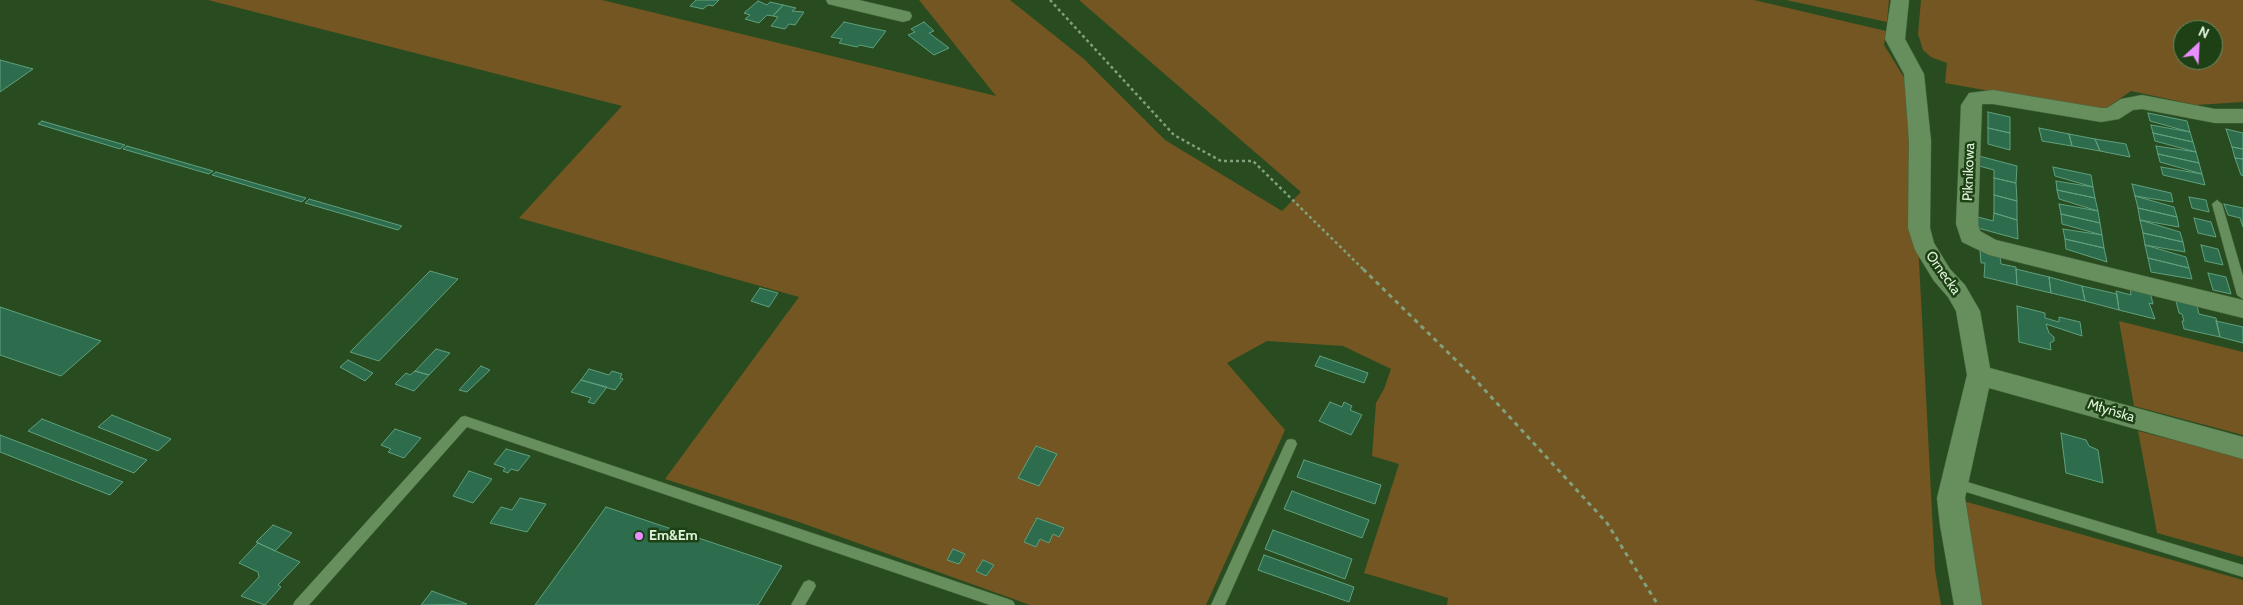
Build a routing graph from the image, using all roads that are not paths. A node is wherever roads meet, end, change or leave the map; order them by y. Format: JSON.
{"nodes":[{"id":1,"x":835,"y":0,"type":"edge"},
{"id":2,"x":1900,"y":0,"type":"edge"},
{"id":3,"x":903,"y":16,"type":"dead end"},
{"id":4,"x":2243,"y":116,"type":"edge"},
{"id":5,"x":2216,"y":204,"type":"dead end"},
{"id":6,"x":2243,"y":295,"type":"edge"},
{"id":7,"x":2243,"y":309,"type":"edge"},
{"id":8,"x":1979,"y":375,"type":"junction"},
{"id":9,"x":1291,"y":444,"type":"dead end"},
{"id":10,"x":2243,"y":448,"type":"edge"},
{"id":11,"x":1954,"y":483,"type":"junction"},
{"id":12,"x":2243,"y":571,"type":"edge"},
{"id":13,"x":809,"y":586,"type":"dead end"},
{"id":14,"x":300,"y":605,"type":"edge"},
{"id":15,"x":798,"y":605,"type":"edge"},
{"id":16,"x":1008,"y":605,"type":"edge"},
{"id":17,"x":1218,"y":605,"type":"edge"},
{"id":18,"x":1968,"y":605,"type":"edge"}],
"edges":[{"from":1,"to":3,"type":"street"},
{"from":2,"to":8,"type":"street","name":"Ornecka"},
{"from":4,"to":7,"type":"street","name":"Piknikowa"},
{"from":5,"to":6,"type":"lane"},
{"from":8,"to":10,"type":"street","name":"Młyńska"},
{"from":8,"to":11,"type":"street","name":"Ornecka"},
{"from":9,"to":17,"type":"lane"},
{"from":11,"to":12,"type":"lane"},
{"from":11,"to":18,"type":"street","name":"Ornecka"},
{"from":13,"to":15,"type":"lane"},
{"from":14,"to":16,"type":"lane"}]}
